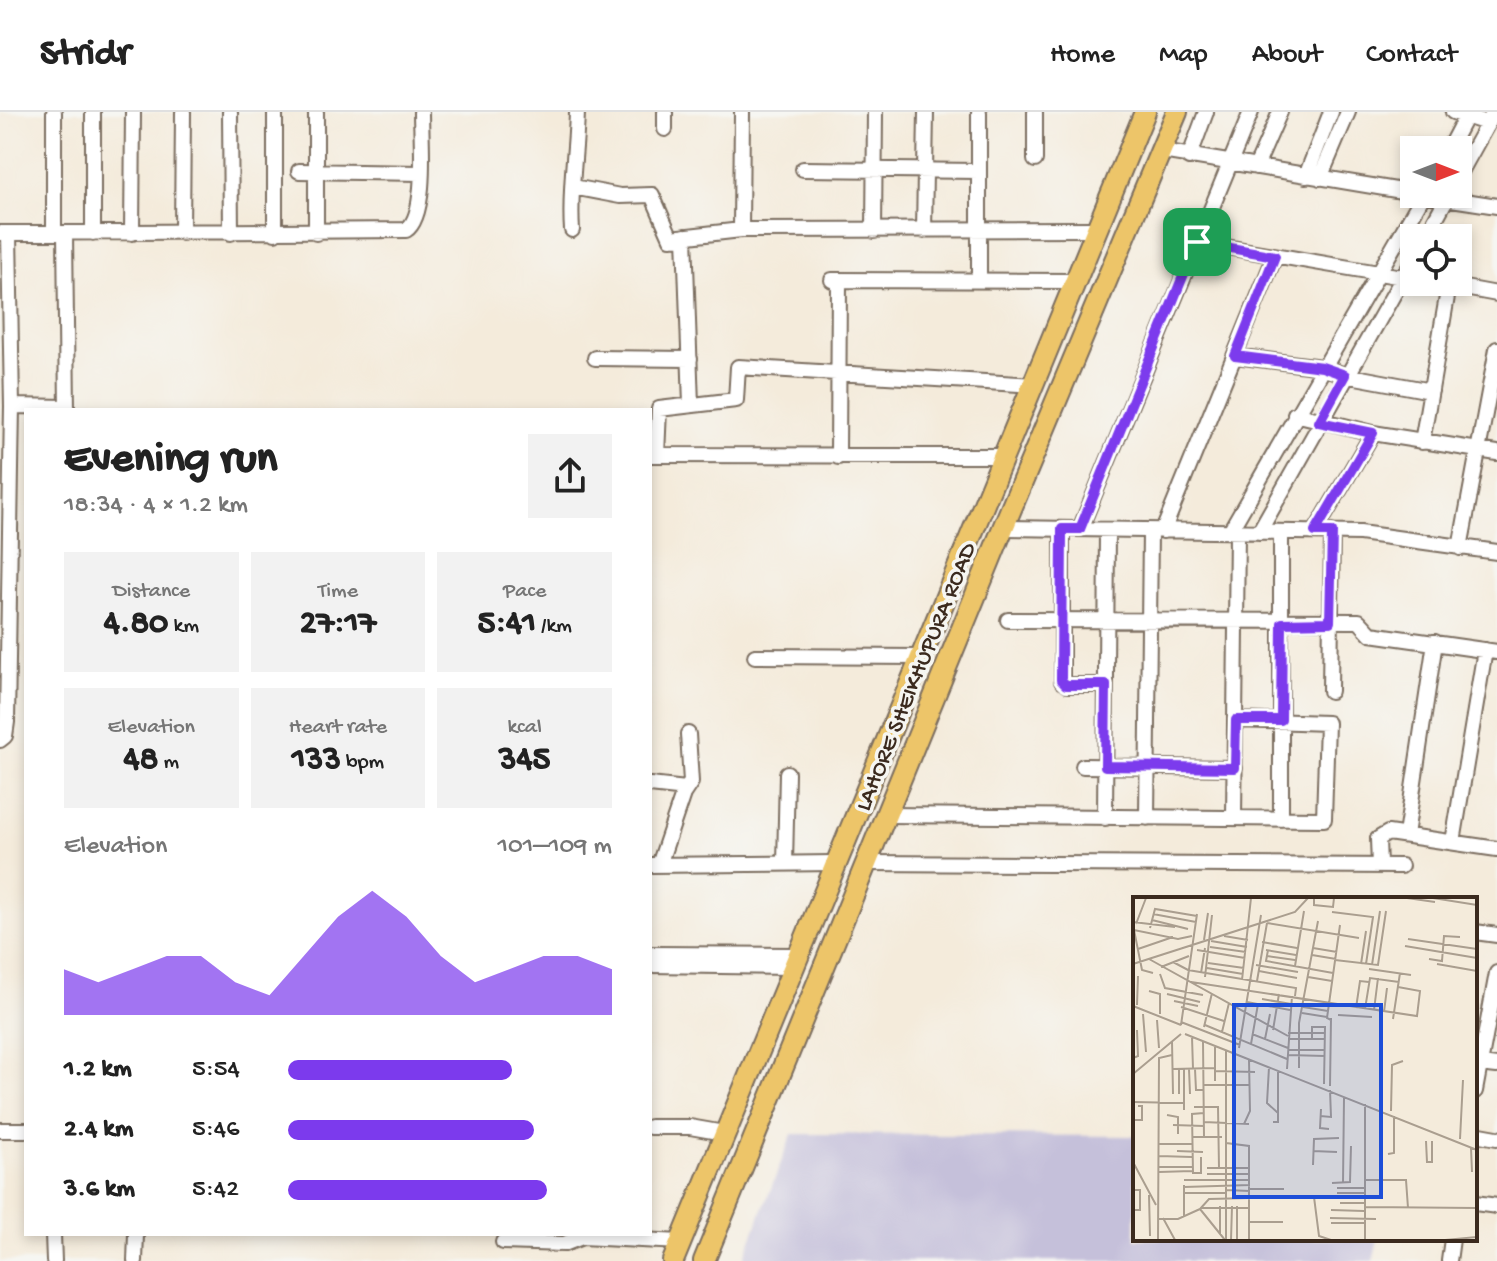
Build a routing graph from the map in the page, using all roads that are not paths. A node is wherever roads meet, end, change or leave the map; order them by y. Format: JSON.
{"nodes":[{"id":1,"x":54,"y":112,"type":"edge"},
{"id":2,"x":93,"y":112,"type":"edge"},
{"id":3,"x":133,"y":112,"type":"edge"},
{"id":4,"x":183,"y":112,"type":"edge"},
{"id":5,"x":230,"y":112,"type":"edge"},
{"id":6,"x":275,"y":112,"type":"edge"},
{"id":7,"x":316,"y":112,"type":"edge"},
{"id":8,"x":421,"y":112,"type":"edge"},
{"id":9,"x":577,"y":112,"type":"edge"},
{"id":10,"x":665,"y":112,"type":"edge"},
{"id":11,"x":742,"y":112,"type":"edge"},
{"id":12,"x":875,"y":112,"type":"edge"},
{"id":13,"x":926,"y":112,"type":"edge"},
{"id":14,"x":979,"y":112,"type":"edge"},
{"id":15,"x":1035,"y":112,"type":"edge"},
{"id":16,"x":1145,"y":112,"type":"edge"},
{"id":17,"x":1177,"y":112,"type":"edge"},
{"id":18,"x":1206,"y":112,"type":"edge"},
{"id":19,"x":1251,"y":112,"type":"edge"},
{"id":20,"x":1280,"y":112,"type":"edge"},
{"id":21,"x":1331,"y":112,"type":"edge"},
{"id":22,"x":1348,"y":112,"type":"edge"},
{"id":23,"x":1462,"y":113,"type":"edge"},
{"id":24,"x":1490,"y":118,"type":"edge"},
{"id":25,"x":665,"y":129,"type":"dead end"},
{"id":26,"x":1453,"y":136,"type":"edge"},
{"id":27,"x":1162,"y":151,"type":"junction"},
{"id":28,"x":1472,"y":151,"type":"edge"},
{"id":29,"x":1189,"y":158,"type":"junction"},
{"id":30,"x":1035,"y":160,"type":"dead end"},
{"id":31,"x":1230,"y":164,"type":"junction"},
{"id":32,"x":1256,"y":167,"type":"junction"},
{"id":33,"x":803,"y":169,"type":"dead end"},
{"id":34,"x":874,"y":170,"type":"junction"},
{"id":35,"x":925,"y":170,"type":"junction"},
{"id":36,"x":299,"y":171,"type":"dead end"},
{"id":37,"x":315,"y":171,"type":"junction"},
{"id":38,"x":979,"y":171,"type":"junction"},
{"id":39,"x":420,"y":173,"type":"junction"},
{"id":40,"x":1313,"y":177,"type":"junction"},
{"id":41,"x":573,"y":187,"type":"junction"},
{"id":42,"x":1400,"y":191,"type":"edge"},
{"id":43,"x":1472,"y":201,"type":"edge"},
{"id":44,"x":1497,"y":206,"type":"edge"},
{"id":45,"x":1413,"y":208,"type":"edge"},
{"id":46,"x":980,"y":229,"type":"junction"},
{"id":47,"x":1098,"y":229,"type":"junction"},
{"id":48,"x":572,"y":230,"type":"dead end"},
{"id":49,"x":741,"y":230,"type":"junction"},
{"id":50,"x":874,"y":231,"type":"junction"},
{"id":51,"x":924,"y":231,"type":"junction"},
{"id":52,"x":4,"y":233,"type":"edge"},
{"id":53,"x":59,"y":233,"type":"junction"},
{"id":54,"x":93,"y":233,"type":"junction"},
{"id":55,"x":132,"y":233,"type":"junction"},
{"id":56,"x":182,"y":233,"type":"junction"},
{"id":57,"x":231,"y":233,"type":"junction"},
{"id":58,"x":275,"y":233,"type":"junction"},
{"id":59,"x":316,"y":233,"type":"junction"},
{"id":60,"x":685,"y":236,"type":"junction"},
{"id":61,"x":1197,"y":242,"type":"junction"},
{"id":62,"x":1275,"y":256,"type":"junction"},
{"id":63,"x":1380,"y":273,"type":"junction"},
{"id":64,"x":1400,"y":276,"type":"edge"},
{"id":65,"x":979,"y":279,"type":"junction"},
{"id":66,"x":1077,"y":281,"type":"junction"},
{"id":67,"x":1472,"y":289,"type":"edge"},
{"id":68,"x":1400,"y":292,"type":"edge"},
{"id":69,"x":1497,"y":294,"type":"edge"},
{"id":70,"x":1447,"y":296,"type":"edge"},
{"id":71,"x":1497,"y":349,"type":"edge"},
{"id":72,"x":1235,"y":356,"type":"junction"},
{"id":73,"x":595,"y":358,"type":"dead end"},
{"id":74,"x":690,"y":359,"type":"junction"},
{"id":75,"x":1322,"y":367,"type":"junction"},
{"id":76,"x":836,"y":374,"type":"junction"},
{"id":77,"x":1345,"y":375,"type":"junction"},
{"id":78,"x":1034,"y":385,"type":"junction"},
{"id":79,"x":1431,"y":391,"type":"junction"},
{"id":80,"x":691,"y":404,"type":"junction"},
{"id":81,"x":12,"y":406,"type":"junction"},
{"id":82,"x":67,"y":408,"type":"edge"},
{"id":83,"x":1295,"y":414,"type":"junction"},
{"id":84,"x":1319,"y":422,"type":"junction"},
{"id":85,"x":1373,"y":433,"type":"junction"},
{"id":86,"x":1422,"y":442,"type":"junction"},
{"id":87,"x":1478,"y":450,"type":"junction"},
{"id":88,"x":1497,"y":453,"type":"edge"},
{"id":89,"x":653,"y":455,"type":"edge"},
{"id":90,"x":1005,"y":456,"type":"junction"},
{"id":91,"x":838,"y":457,"type":"junction"},
{"id":92,"x":1003,"y":528,"type":"junction"},
{"id":93,"x":1062,"y":529,"type":"junction"},
{"id":94,"x":1080,"y":529,"type":"junction"},
{"id":95,"x":1107,"y":530,"type":"junction"},
{"id":96,"x":1157,"y":531,"type":"junction"},
{"id":97,"x":1233,"y":531,"type":"junction"},
{"id":98,"x":1259,"y":532,"type":"junction"},
{"id":99,"x":1281,"y":532,"type":"junction"},
{"id":100,"x":1315,"y":532,"type":"junction"},
{"id":101,"x":1332,"y":532,"type":"junction"},
{"id":102,"x":1460,"y":548,"type":"junction"},
{"id":103,"x":1497,"y":552,"type":"edge"},
{"id":104,"x":1008,"y":620,"type":"dead end"},
{"id":105,"x":1061,"y":620,"type":"junction"},
{"id":106,"x":1105,"y":621,"type":"junction"},
{"id":107,"x":1149,"y":621,"type":"junction"},
{"id":108,"x":1237,"y":622,"type":"junction"},
{"id":109,"x":1330,"y":622,"type":"junction"},
{"id":110,"x":1282,"y":623,"type":"junction"},
{"id":111,"x":1435,"y":642,"type":"junction"},
{"id":112,"x":1491,"y":651,"type":"edge"},
{"id":113,"x":755,"y":656,"type":"dead end"},
{"id":114,"x":921,"y":657,"type":"junction"},
{"id":115,"x":1106,"y":685,"type":"junction"},
{"id":116,"x":1330,"y":691,"type":"dead end"},
{"id":117,"x":1236,"y":720,"type":"junction"},
{"id":118,"x":1281,"y":720,"type":"junction"},
{"id":119,"x":688,"y":734,"type":"dead end"},
{"id":120,"x":0,"y":740,"type":"edge"},
{"id":121,"x":1083,"y":766,"type":"dead end"},
{"id":122,"x":1105,"y":766,"type":"junction"},
{"id":123,"x":1148,"y":766,"type":"junction"},
{"id":124,"x":1235,"y":768,"type":"junction"},
{"id":125,"x":787,"y":773,"type":"dead end"},
{"id":126,"x":652,"y":785,"type":"edge"},
{"id":127,"x":686,"y":789,"type":"junction"},
{"id":128,"x":886,"y":815,"type":"junction"},
{"id":129,"x":1105,"y":818,"type":"junction"},
{"id":130,"x":1147,"y":818,"type":"junction"},
{"id":131,"x":1234,"y":818,"type":"junction"},
{"id":132,"x":1281,"y":819,"type":"junction"},
{"id":133,"x":1406,"y":835,"type":"junction"},
{"id":134,"x":1453,"y":842,"type":"junction"},
{"id":135,"x":1497,"y":849,"type":"edge"},
{"id":136,"x":834,"y":863,"type":"junction"},
{"id":137,"x":866,"y":863,"type":"junction"},
{"id":138,"x":785,"y":864,"type":"junction"},
{"id":139,"x":655,"y":865,"type":"edge"},
{"id":140,"x":1379,"y":866,"type":"junction"},
{"id":141,"x":1401,"y":866,"type":"dead end"},
{"id":142,"x":1477,"y":932,"type":"edge"},
{"id":143,"x":1497,"y":935,"type":"edge"},
{"id":144,"x":652,"y":954,"type":"edge"},
{"id":145,"x":795,"y":961,"type":"junction"},
{"id":146,"x":652,"y":965,"type":"edge"},
{"id":147,"x":1497,"y":973,"type":"edge"},
{"id":148,"x":1480,"y":1030,"type":"edge"},
{"id":149,"x":1480,"y":1064,"type":"junction"},
{"id":150,"x":1497,"y":1066,"type":"edge"},
{"id":151,"x":1477,"y":1080,"type":"edge"},
{"id":152,"x":652,"y":1127,"type":"edge"},
{"id":153,"x":0,"y":1130,"type":"edge"},
{"id":154,"x":24,"y":1130,"type":"edge"},
{"id":155,"x":724,"y":1133,"type":"junction"},
{"id":156,"x":1477,"y":1134,"type":"edge"},
{"id":157,"x":1497,"y":1138,"type":"edge"},
{"id":158,"x":1477,"y":1203,"type":"edge"},
{"id":159,"x":1497,"y":1206,"type":"edge"},
{"id":160,"x":53,"y":1236,"type":"edge"},
{"id":161,"x":136,"y":1236,"type":"edge"},
{"id":162,"x":1452,"y":1241,"type":"edge"},
{"id":163,"x":503,"y":1242,"type":"dead end"},
{"id":164,"x":677,"y":1252,"type":"edge"},
{"id":165,"x":54,"y":1261,"type":"edge"},
{"id":166,"x":135,"y":1261,"type":"edge"},
{"id":167,"x":704,"y":1261,"type":"edge"},
{"id":168,"x":1449,"y":1261,"type":"edge"}],
"edges":[{"from":1,"to":53,"type":"street"},
{"from":2,"to":54,"type":"street"},
{"from":3,"to":55,"type":"street"},
{"from":4,"to":56,"type":"street"},
{"from":5,"to":57,"type":"street"},
{"from":6,"to":58,"type":"street"},
{"from":7,"to":37,"type":"street"},
{"from":8,"to":39,"type":"street"},
{"from":9,"to":41,"type":"street"},
{"from":10,"to":25,"type":"street"},
{"from":11,"to":49,"type":"street"},
{"from":12,"to":34,"type":"street"},
{"from":13,"to":35,"type":"street"},
{"from":14,"to":38,"type":"street"},
{"from":15,"to":30,"type":"street"},
{"from":16,"to":47,"type":"highway","name":"LAHORE SHEIKHUPURA ROAD"},
{"from":17,"to":27,"type":"highway","name":"LAHORE SHEIKHUPURA ROAD"},
{"from":18,"to":29,"type":"street"},
{"from":19,"to":31,"type":"street"},
{"from":20,"to":32,"type":"street"},
{"from":21,"to":40,"type":"street"},
{"from":22,"to":40,"type":"street"},
{"from":23,"to":24,"type":"street"},
{"from":23,"to":26,"type":"street"},
{"from":24,"to":28,"type":"street"},
{"from":27,"to":29,"type":"street"},
{"from":27,"to":92,"type":"highway","name":"LAHORE SHEIKHUPURA ROAD"},
{"from":29,"to":31,"type":"street"},
{"from":31,"to":32,"type":"street"},
{"from":31,"to":61,"type":"street"},
{"from":32,"to":40,"type":"street"},
{"from":33,"to":34,"type":"street"},
{"from":34,"to":35,"type":"street"},
{"from":34,"to":50,"type":"street"},
{"from":35,"to":38,"type":"street"},
{"from":35,"to":51,"type":"street"},
{"from":36,"to":37,"type":"street"},
{"from":37,"to":39,"type":"street"},
{"from":37,"to":59,"type":"street"},
{"from":38,"to":46,"type":"street"},
{"from":39,"to":59,"type":"street"},
{"from":40,"to":42,"type":"street"},
{"from":41,"to":48,"type":"street"},
{"from":41,"to":60,"type":"street"},
{"from":43,"to":44,"type":"street"},
{"from":45,"to":63,"type":"street"},
{"from":46,"to":47,"type":"street"},
{"from":46,"to":51,"type":"street"},
{"from":46,"to":65,"type":"street"},
{"from":47,"to":66,"type":"highway","name":"LAHORE SHEIKHUPURA ROAD"},
{"from":49,"to":50,"type":"street"},
{"from":49,"to":60,"type":"street"},
{"from":50,"to":51,"type":"street"},
{"from":52,"to":53,"type":"street"},
{"from":52,"to":81,"type":"street"},
{"from":53,"to":54,"type":"street"},
{"from":53,"to":82,"type":"street"},
{"from":54,"to":55,"type":"street"},
{"from":55,"to":56,"type":"street"},
{"from":56,"to":57,"type":"street"},
{"from":57,"to":58,"type":"street"},
{"from":58,"to":59,"type":"street"},
{"from":60,"to":74,"type":"street"},
{"from":61,"to":62,"type":"street"},
{"from":61,"to":94,"type":"street"},
{"from":62,"to":63,"type":"street"},
{"from":62,"to":72,"type":"street"},
{"from":63,"to":64,"type":"street"},
{"from":63,"to":75,"type":"street"},
{"from":65,"to":66,"type":"street"},
{"from":65,"to":76,"type":"street"},
{"from":66,"to":78,"type":"highway","name":"LAHORE SHEIKHUPURA ROAD"},
{"from":67,"to":69,"type":"street"},
{"from":68,"to":77,"type":"street"},
{"from":70,"to":79,"type":"street"},
{"from":71,"to":87,"type":"street"},
{"from":72,"to":75,"type":"street"},
{"from":72,"to":96,"type":"street"},
{"from":73,"to":74,"type":"street"},
{"from":74,"to":80,"type":"street"},
{"from":75,"to":77,"type":"street"},
{"from":75,"to":83,"type":"street"},
{"from":76,"to":78,"type":"street"},
{"from":76,"to":80,"type":"street"},
{"from":76,"to":91,"type":"street"},
{"from":77,"to":79,"type":"street"},
{"from":77,"to":84,"type":"street"},
{"from":78,"to":90,"type":"highway","name":"LAHORE SHEIKHUPURA ROAD"},
{"from":79,"to":86,"type":"street"},
{"from":80,"to":89,"type":"street"},
{"from":81,"to":82,"type":"street"},
{"from":81,"to":120,"type":"street"},
{"from":83,"to":84,"type":"street"},
{"from":83,"to":97,"type":"street"},
{"from":84,"to":85,"type":"street"},
{"from":84,"to":98,"type":"street"},
{"from":85,"to":86,"type":"street"},
{"from":85,"to":100,"type":"street"},
{"from":86,"to":87,"type":"street"},
{"from":87,"to":88,"type":"street"},
{"from":87,"to":102,"type":"street"},
{"from":89,"to":91,"type":"street"},
{"from":90,"to":91,"type":"street"},
{"from":90,"to":114,"type":"highway","name":"LAHORE SHEIKHUPURA ROAD"},
{"from":92,"to":93,"type":"street"},
{"from":92,"to":128,"type":"highway","name":"LAHORE SHEIKHUPURA ROAD"},
{"from":93,"to":94,"type":"street"},
{"from":93,"to":105,"type":"street"},
{"from":94,"to":95,"type":"street"},
{"from":95,"to":96,"type":"street"},
{"from":95,"to":106,"type":"street"},
{"from":96,"to":97,"type":"street"},
{"from":96,"to":107,"type":"street"},
{"from":97,"to":98,"type":"street"},
{"from":97,"to":108,"type":"street"},
{"from":98,"to":99,"type":"street"},
{"from":99,"to":100,"type":"street"},
{"from":99,"to":110,"type":"street"},
{"from":100,"to":101,"type":"street"},
{"from":101,"to":102,"type":"street"},
{"from":101,"to":109,"type":"street"},
{"from":102,"to":103,"type":"street"},
{"from":104,"to":105,"type":"street"},
{"from":105,"to":106,"type":"street"},
{"from":105,"to":115,"type":"street"},
{"from":106,"to":107,"type":"street"},
{"from":106,"to":115,"type":"street"},
{"from":107,"to":108,"type":"street"},
{"from":107,"to":123,"type":"street"},
{"from":108,"to":110,"type":"street"},
{"from":108,"to":117,"type":"street"},
{"from":109,"to":110,"type":"street"},
{"from":109,"to":111,"type":"street"},
{"from":109,"to":116,"type":"street"},
{"from":110,"to":118,"type":"street"},
{"from":111,"to":112,"type":"street"},
{"from":111,"to":133,"type":"street"},
{"from":112,"to":134,"type":"street"},
{"from":113,"to":114,"type":"street"},
{"from":114,"to":136,"type":"highway","name":"LAHORE SHEIKHUPURA ROAD"},
{"from":115,"to":122,"type":"street"},
{"from":117,"to":118,"type":"street"},
{"from":117,"to":124,"type":"street"},
{"from":118,"to":132,"type":"street"},
{"from":118,"to":132,"type":"street"},
{"from":119,"to":127,"type":"street"},
{"from":121,"to":122,"type":"street"},
{"from":122,"to":123,"type":"street"},
{"from":122,"to":129,"type":"street"},
{"from":123,"to":124,"type":"street"},
{"from":123,"to":130,"type":"street"},
{"from":124,"to":131,"type":"street"},
{"from":125,"to":138,"type":"street"},
{"from":126,"to":127,"type":"street"},
{"from":127,"to":139,"type":"street"},
{"from":128,"to":129,"type":"street"},
{"from":128,"to":137,"type":"highway","name":"LAHORE SHEIKHUPURA ROAD"},
{"from":129,"to":130,"type":"street"},
{"from":130,"to":131,"type":"street"},
{"from":131,"to":132,"type":"street"},
{"from":133,"to":134,"type":"street"},
{"from":133,"to":140,"type":"street"},
{"from":134,"to":135,"type":"street"},
{"from":136,"to":138,"type":"street"},
{"from":136,"to":145,"type":"highway","name":"LAHORE SHEIKHUPURA ROAD"},
{"from":137,"to":140,"type":"street"},
{"from":137,"to":167,"type":"highway","name":"LAHORE SHEIKHUPURA ROAD"},
{"from":138,"to":139,"type":"street"},
{"from":140,"to":141,"type":"street"},
{"from":142,"to":143,"type":"street"},
{"from":144,"to":145,"type":"street"},
{"from":145,"to":146,"type":"street"},
{"from":145,"to":155,"type":"highway","name":"LAHORE SHEIKHUPURA ROAD"},
{"from":147,"to":148,"type":"street"},
{"from":148,"to":149,"type":"street"},
{"from":149,"to":150,"type":"street"},
{"from":149,"to":151,"type":"street"},
{"from":152,"to":155,"type":"street"},
{"from":153,"to":154,"type":"street"},
{"from":155,"to":164,"type":"highway","name":"LAHORE SHEIKHUPURA ROAD"},
{"from":156,"to":157,"type":"street"},
{"from":158,"to":159,"type":"street"},
{"from":160,"to":165,"type":"street"},
{"from":161,"to":166,"type":"street"},
{"from":162,"to":168,"type":"street"},
{"from":163,"to":164,"type":"street"}]}
